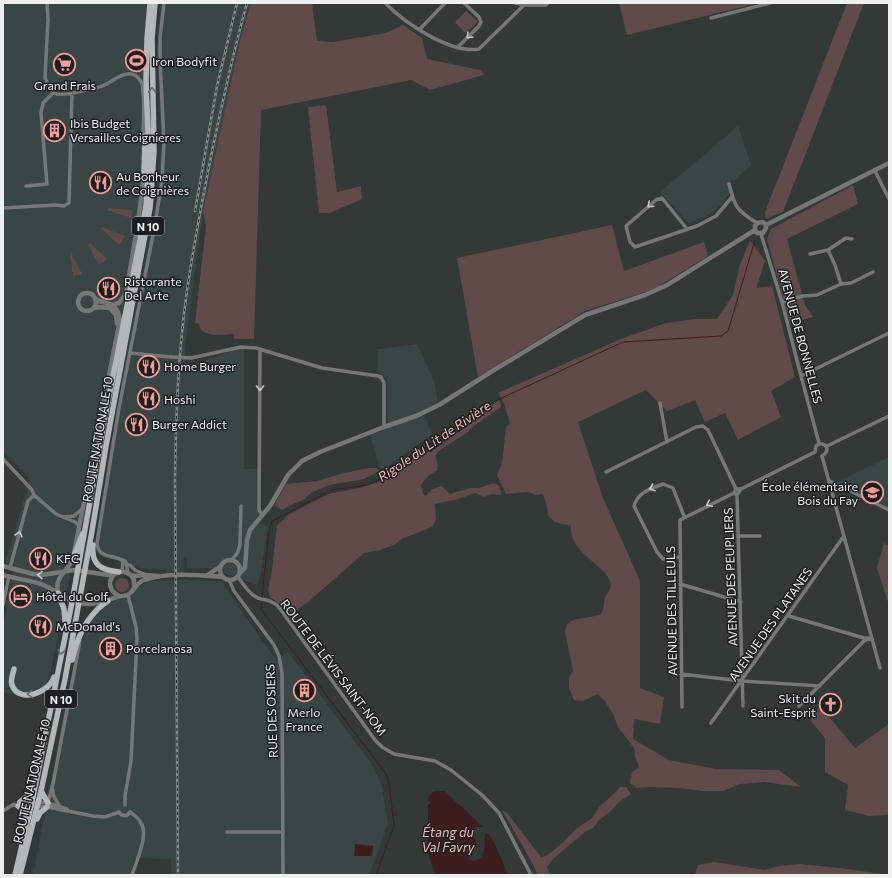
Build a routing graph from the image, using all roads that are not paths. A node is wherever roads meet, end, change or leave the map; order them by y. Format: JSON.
{"nodes":[{"id":1,"x":47,"y":3,"type":"edge"},
{"id":2,"x":150,"y":3,"type":"edge"},
{"id":3,"x":155,"y":3,"type":"edge"},
{"id":4,"x":164,"y":3,"type":"edge"},
{"id":5,"x":385,"y":3,"type":"edge"},
{"id":6,"x":445,"y":3,"type":"edge"},
{"id":7,"x":464,"y":3,"type":"edge"},
{"id":8,"x":515,"y":3,"type":"edge"},
{"id":9,"x":548,"y":3,"type":"edge"},
{"id":10,"x":770,"y":3,"type":"edge"},
{"id":11,"x":524,"y":5,"type":"junction"},
{"id":12,"x":711,"y":18,"type":"dead end"},
{"id":13,"x":419,"y":30,"type":"junction"},
{"id":14,"x":458,"y":47,"type":"junction"},
{"id":15,"x":54,"y":92,"type":"junction"},
{"id":16,"x":72,"y":92,"type":"junction"},
{"id":17,"x":148,"y":123,"type":"junction"},
{"id":18,"x":889,"y":163,"type":"edge"},
{"id":19,"x":875,"y":171,"type":"junction"},
{"id":20,"x":144,"y":174,"type":"junction"},
{"id":21,"x":729,"y":184,"type":"dead end"},
{"id":22,"x":26,"y":186,"type":"dead end"},
{"id":23,"x":732,"y":197,"type":"junction"},
{"id":24,"x":889,"y":199,"type":"edge"},
{"id":25,"x":3,"y":208,"type":"edge"},
{"id":26,"x":757,"y":223,"type":"junction"},
{"id":27,"x":766,"y":225,"type":"junction"},
{"id":28,"x":687,"y":229,"type":"junction"},
{"id":29,"x":755,"y":230,"type":"junction"},
{"id":30,"x":762,"y":234,"type":"junction"},
{"id":31,"x":852,"y":239,"type":"dead end"},
{"id":32,"x":828,"y":250,"type":"junction"},
{"id":33,"x":810,"y":254,"type":"dead end"},
{"id":34,"x":873,"y":272,"type":"dead end"},
{"id":35,"x":841,"y":284,"type":"junction"},
{"id":36,"x":96,"y":300,"type":"junction"},
{"id":37,"x":782,"y":302,"type":"junction"},
{"id":38,"x":113,"y":305,"type":"junction"},
{"id":39,"x":93,"y":309,"type":"junction"},
{"id":40,"x":118,"y":328,"type":"junction"},
{"id":41,"x":889,"y":333,"type":"edge"},
{"id":42,"x":260,"y":349,"type":"junction"},
{"id":43,"x":130,"y":353,"type":"junction"},
{"id":44,"x":800,"y":376,"type":"junction"},
{"id":45,"x":660,"y":403,"type":"dead end"},
{"id":46,"x":889,"y":416,"type":"edge"},
{"id":47,"x":384,"y":427,"type":"junction"},
{"id":48,"x":667,"y":442,"type":"junction"},
{"id":49,"x":820,"y":443,"type":"junction"},
{"id":50,"x":827,"y":446,"type":"junction"},
{"id":51,"x":815,"y":452,"type":"junction"},
{"id":52,"x":822,"y":456,"type":"junction"},
{"id":53,"x":3,"y":459,"type":"edge"},
{"id":54,"x":606,"y":472,"type":"dead end"},
{"id":55,"x":830,"y":481,"type":"junction"},
{"id":56,"x":736,"y":492,"type":"junction"},
{"id":57,"x":34,"y":495,"type":"junction"},
{"id":58,"x":241,"y":506,"type":"dead end"},
{"id":59,"x":82,"y":509,"type":"junction"},
{"id":60,"x":889,"y":510,"type":"edge"},
{"id":61,"x":262,"y":515,"type":"junction"},
{"id":62,"x":684,"y":516,"type":"junction"},
{"id":63,"x":62,"y":517,"type":"junction"},
{"id":64,"x":79,"y":525,"type":"junction"},
{"id":65,"x":85,"y":529,"type":"junction"},
{"id":66,"x":92,"y":531,"type":"junction"},
{"id":67,"x":739,"y":536,"type":"junction"},
{"id":68,"x":760,"y":536,"type":"dead end"},
{"id":69,"x":844,"y":536,"type":"junction"},
{"id":70,"x":680,"y":556,"type":"junction"},
{"id":71,"x":73,"y":558,"type":"junction"},
{"id":72,"x":121,"y":559,"type":"junction"},
{"id":73,"x":232,"y":560,"type":"junction"},
{"id":74,"x":246,"y":561,"type":"junction"},
{"id":75,"x":127,"y":565,"type":"junction"},
{"id":76,"x":3,"y":566,"type":"edge"},
{"id":77,"x":221,"y":566,"type":"junction"},
{"id":78,"x":239,"y":566,"type":"junction"},
{"id":79,"x":10,"y":568,"type":"junction"},
{"id":80,"x":78,"y":571,"type":"junction"},
{"id":81,"x":64,"y":572,"type":"junction"},
{"id":82,"x":85,"y":572,"type":"junction"},
{"id":83,"x":119,"y":572,"type":"junction"},
{"id":84,"x":130,"y":574,"type":"junction"},
{"id":85,"x":3,"y":575,"type":"edge"},
{"id":86,"x":145,"y":575,"type":"junction"},
{"id":87,"x":239,"y":575,"type":"junction"},
{"id":88,"x":9,"y":576,"type":"junction"},
{"id":89,"x":164,"y":576,"type":"junction"},
{"id":90,"x":206,"y":576,"type":"junction"},
{"id":91,"x":223,"y":577,"type":"junction"},
{"id":92,"x":229,"y":580,"type":"junction"},
{"id":93,"x":680,"y":584,"type":"junction"},
{"id":94,"x":134,"y":588,"type":"junction"},
{"id":95,"x":58,"y":593,"type":"junction"},
{"id":96,"x":128,"y":595,"type":"junction"},
{"id":97,"x":119,"y":596,"type":"junction"},
{"id":98,"x":108,"y":601,"type":"junction"},
{"id":99,"x":72,"y":602,"type":"junction"},
{"id":100,"x":741,"y":602,"type":"junction"},
{"id":101,"x":79,"y":603,"type":"junction"},
{"id":102,"x":3,"y":605,"type":"edge"},
{"id":103,"x":789,"y":616,"type":"junction"},
{"id":104,"x":82,"y":632,"type":"junction"},
{"id":105,"x":65,"y":633,"type":"junction"},
{"id":106,"x":871,"y":638,"type":"junction"},
{"id":107,"x":880,"y":668,"type":"dead end"},
{"id":108,"x":14,"y":669,"type":"dead end"},
{"id":109,"x":58,"y":672,"type":"junction"},
{"id":110,"x":681,"y":674,"type":"junction"},
{"id":111,"x":65,"y":679,"type":"junction"},
{"id":112,"x":742,"y":681,"type":"junction"},
{"id":113,"x":820,"y":686,"type":"junction"},
{"id":114,"x":743,"y":706,"type":"dead end"},
{"id":115,"x":799,"y":706,"type":"dead end"},
{"id":116,"x":682,"y":707,"type":"dead end"},
{"id":117,"x":711,"y":723,"type":"dead end"},
{"id":118,"x":36,"y":781,"type":"junction"},
{"id":119,"x":54,"y":784,"type":"junction"},
{"id":120,"x":34,"y":790,"type":"junction"},
{"id":121,"x":41,"y":791,"type":"junction"},
{"id":122,"x":17,"y":804,"type":"junction"},
{"id":123,"x":34,"y":804,"type":"junction"},
{"id":124,"x":47,"y":805,"type":"junction"},
{"id":125,"x":125,"y":805,"type":"junction"},
{"id":126,"x":60,"y":807,"type":"junction"},
{"id":127,"x":3,"y":811,"type":"edge"},
{"id":128,"x":68,"y":811,"type":"junction"},
{"id":129,"x":119,"y":812,"type":"junction"},
{"id":130,"x":130,"y":812,"type":"junction"},
{"id":131,"x":28,"y":820,"type":"junction"},
{"id":132,"x":33,"y":826,"type":"junction"},
{"id":133,"x":227,"y":832,"type":"dead end"},
{"id":134,"x":283,"y":832,"type":"junction"},
{"id":135,"x":15,"y":875,"type":"edge"},
{"id":136,"x":20,"y":875,"type":"edge"},
{"id":137,"x":132,"y":875,"type":"edge"},
{"id":138,"x":283,"y":875,"type":"edge"},
{"id":139,"x":531,"y":875,"type":"edge"}],
"edges":[{"from":1,"to":15,"type":"street"},
{"from":2,"to":17,"type":"main road","number":"N 10"},
{"from":66,"to":3,"type":"main road","name":"ROUTE NATIONALE 10","number":"N 10","one_way":true},
{"from":4,"to":43,"type":"street"},
{"from":5,"to":13,"type":"street"},
{"from":6,"to":13,"type":"street"},
{"from":7,"to":14,"type":"street","one_way":true},
{"from":8,"to":11,"type":"street"},
{"from":9,"to":11,"type":"street"},
{"from":10,"to":12,"type":"street"},
{"from":11,"to":14,"type":"street"},
{"from":13,"to":14,"type":"street"},
{"from":15,"to":16,"type":"street"},
{"from":15,"to":22,"type":"street"},
{"from":16,"to":20,"type":"street"},
{"from":16,"to":25,"type":"street"},
{"from":17,"to":20,"type":"main road"},
{"from":17,"to":65,"type":"main road","number":"N 10"},
{"from":18,"to":19,"type":"street"},
{"from":19,"to":24,"type":"street"},
{"from":19,"to":27,"type":"street"},
{"from":20,"to":38,"type":"street"},
{"from":21,"to":23,"type":"street"},
{"from":23,"to":26,"type":"street"},
{"from":23,"to":28,"type":"street"},
{"from":26,"to":27,"type":"street"},
{"from":26,"to":29,"type":"street"},
{"from":27,"to":30,"type":"street"},
{"from":28,"to":28,"type":"street","one_way":true},
{"from":29,"to":30,"type":"street"},
{"from":29,"to":47,"type":"street"},
{"from":30,"to":37,"type":"street","name":"AVENUE DE BONNELLES"},
{"from":31,"to":32,"type":"street"},
{"from":32,"to":33,"type":"street"},
{"from":32,"to":35,"type":"street"},
{"from":34,"to":35,"type":"street"},
{"from":35,"to":37,"type":"street"},
{"from":36,"to":38,"type":"street"},
{"from":36,"to":39,"type":"street"},
{"from":36,"to":39,"type":"street"},
{"from":37,"to":44,"type":"street","name":"AVENUE DE BONNELLES"},
{"from":38,"to":40,"type":"street"},
{"from":39,"to":40,"type":"street"},
{"from":40,"to":59,"type":"street"},
{"from":41,"to":44,"type":"street"},
{"from":42,"to":43,"type":"street","bridge":true},
{"from":42,"to":47,"type":"street"},
{"from":42,"to":61,"type":"street","one_way":true},
{"from":43,"to":72,"type":"street"},
{"from":44,"to":49,"type":"street","name":"AVENUE DE BONNELLES"},
{"from":45,"to":48,"type":"street"},
{"from":46,"to":50,"type":"street"},
{"from":47,"to":61,"type":"street"},
{"from":48,"to":54,"type":"street"},
{"from":48,"to":56,"type":"street"},
{"from":49,"to":50,"type":"street"},
{"from":49,"to":51,"type":"street"},
{"from":50,"to":52,"type":"street"},
{"from":51,"to":52,"type":"street"},
{"from":51,"to":56,"type":"street"},
{"from":52,"to":55,"type":"street"},
{"from":53,"to":57,"type":"street"},
{"from":55,"to":60,"type":"street"},
{"from":55,"to":69,"type":"street"},
{"from":56,"to":62,"type":"street","one_way":true},
{"from":56,"to":67,"type":"street","name":"AVENUE DES PEUPLIERS"},
{"from":57,"to":63,"type":"street"},
{"from":79,"to":57,"type":"street","one_way":true},
{"from":58,"to":73,"type":"street"},
{"from":59,"to":63,"type":"street"},
{"from":59,"to":64,"type":"street"},
{"from":61,"to":74,"type":"street"},
{"from":62,"to":70,"type":"street","name":"AVENUE DES TILLEULS"},
{"from":62,"to":70,"type":"street","one_way":true},
{"from":63,"to":64,"type":"street"},
{"from":64,"to":71,"type":"street"},
{"from":65,"to":71,"type":"main road"},
{"from":65,"to":80,"type":"main road","number":"N 10"},
{"from":66,"to":82,"type":"main road","name":"ROUTE NATIONALE 10","number":"N 10"},
{"from":66,"to":83,"type":"main road"},
{"from":67,"to":68,"type":"street"},
{"from":67,"to":100,"type":"street","name":"AVENUE DES PEUPLIERS"},
{"from":69,"to":103,"type":"street","name":"AVENUE DES PLATANES"},
{"from":69,"to":106,"type":"street"},
{"from":70,"to":93,"type":"street","name":"AVENUE DES TILLEULS"},
{"from":71,"to":81,"type":"street"},
{"from":72,"to":75,"type":"street"},
{"from":72,"to":83,"type":"street"},
{"from":73,"to":77,"type":"street"},
{"from":73,"to":78,"type":"street"},
{"from":74,"to":78,"type":"street"},
{"from":74,"to":87,"type":"street"},
{"from":75,"to":84,"type":"street"},
{"from":75,"to":86,"type":"street"},
{"from":76,"to":79,"type":"street"},
{"from":77,"to":90,"type":"street"},
{"from":77,"to":91,"type":"street"},
{"from":78,"to":87,"type":"street"},
{"from":81,"to":79,"type":"street","one_way":true},
{"from":80,"to":81,"type":"street"},
{"from":80,"to":82,"type":"street"},
{"from":80,"to":99,"type":"main road","number":"N 10"},
{"from":81,"to":95,"type":"street"},
{"from":82,"to":83,"type":"street"},
{"from":82,"to":101,"type":"main road","name":"ROUTE NATIONALE 10","number":"N 10"},
{"from":83,"to":84,"type":"street"},
{"from":83,"to":97,"type":"street"},
{"from":84,"to":86,"type":"street"},
{"from":84,"to":94,"type":"street"},
{"from":85,"to":88,"type":"street"},
{"from":86,"to":89,"type":"street"},
{"from":87,"to":92,"type":"street"},
{"from":87,"to":139,"type":"street","name":"ROUTE DE LÉVIS SAINT-NOM"},
{"from":88,"to":95,"type":"street"},
{"from":88,"to":102,"type":"street"},
{"from":89,"to":90,"type":"street"},
{"from":89,"to":94,"type":"street"},
{"from":90,"to":91,"type":"street"},
{"from":91,"to":92,"type":"street"},
{"from":92,"to":134,"type":"street","name":"RUE DES OSIERS"},
{"from":93,"to":100,"type":"street"},
{"from":93,"to":110,"type":"street","name":"AVENUE DES TILLEULS"},
{"from":94,"to":96,"type":"street"},
{"from":95,"to":99,"type":"street"},
{"from":95,"to":105,"type":"main road"},
{"from":96,"to":97,"type":"street"},
{"from":96,"to":125,"type":"street"},
{"from":97,"to":98,"type":"street"},
{"from":98,"to":101,"type":"street"},
{"from":98,"to":104,"type":"main road"},
{"from":99,"to":101,"type":"street"},
{"from":99,"to":105,"type":"main road","number":"N 10"},
{"from":100,"to":112,"type":"street","name":"AVENUE DES PEUPLIERS"},
{"from":101,"to":111,"type":"main road","name":"ROUTE NATIONALE 10","number":"N 10"},
{"from":103,"to":106,"type":"street"},
{"from":103,"to":112,"type":"street","name":"AVENUE DES PLATANES"},
{"from":104,"to":111,"type":"main road"},
{"from":104,"to":119,"type":"street"},
{"from":105,"to":109,"type":"main road","number":"N 10","one_way":true},
{"from":106,"to":107,"type":"street"},
{"from":106,"to":113,"type":"street"},
{"from":109,"to":108,"type":"main road","one_way":true},
{"from":109,"to":118,"type":"main road","number":"N 10"},
{"from":110,"to":112,"type":"street"},
{"from":110,"to":116,"type":"street","name":"AVENUE DES TILLEULS"},
{"from":111,"to":121,"type":"main road","name":"ROUTE NATIONALE 10","number":"N 10"},
{"from":112,"to":113,"type":"street"},
{"from":112,"to":114,"type":"street","name":"AVENUE DES PEUPLIERS"},
{"from":112,"to":117,"type":"street","name":"AVENUE DES PLATANES"},
{"from":113,"to":115,"type":"street"},
{"from":118,"to":120,"type":"main road","number":"N 10"},
{"from":118,"to":123,"type":"main road"},
{"from":119,"to":124,"type":"street"},
{"from":119,"to":126,"type":"street"},
{"from":120,"to":122,"type":"main road"},
{"from":120,"to":123,"type":"main road","number":"N 10"},
{"from":121,"to":123,"type":"main road","name":"ROUTE NATIONALE 10","number":"N 10"},
{"from":121,"to":124,"type":"main road"},
{"from":122,"to":123,"type":"street"},
{"from":122,"to":127,"type":"street"},
{"from":122,"to":131,"type":"main road"},
{"from":123,"to":124,"type":"street"},
{"from":123,"to":131,"type":"main road","number":"N 10"},
{"from":123,"to":132,"type":"main road"},
{"from":124,"to":126,"type":"street"},
{"from":124,"to":128,"type":"street"},
{"from":124,"to":132,"type":"main road"},
{"from":125,"to":129,"type":"street"},
{"from":125,"to":130,"type":"street"},
{"from":126,"to":128,"type":"street"},
{"from":128,"to":129,"type":"street"},
{"from":129,"to":130,"type":"street"},
{"from":130,"to":137,"type":"street"},
{"from":131,"to":135,"type":"main road","number":"N 10"},
{"from":132,"to":136,"type":"main road","name":"ROUTE NATIONALE 10"},
{"from":133,"to":134,"type":"street"},
{"from":134,"to":138,"type":"street","name":"RUE DES OSIERS"}]}
